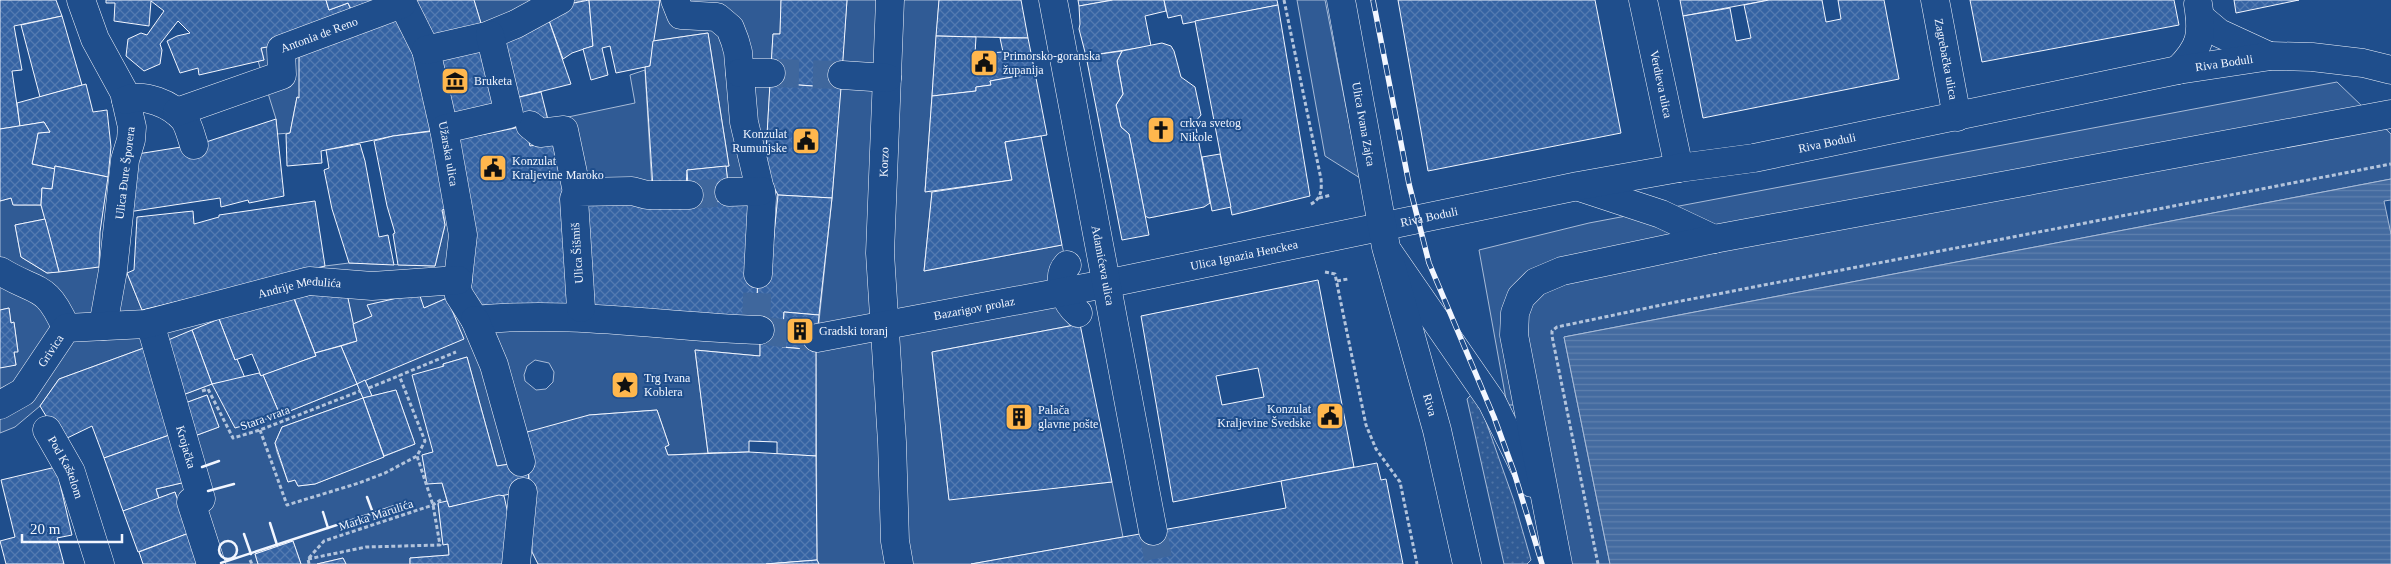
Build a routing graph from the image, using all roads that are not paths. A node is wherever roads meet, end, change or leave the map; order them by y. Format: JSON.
{"nodes":[{"id":1,"x":81,"y":0,"type":"edge"},
{"id":2,"x":560,"y":0,"type":"edge"},
{"id":3,"x":675,"y":0,"type":"edge"},
{"id":4,"x":890,"y":0,"type":"edge"},
{"id":5,"x":1053,"y":0,"type":"edge"},
{"id":6,"x":1341,"y":0,"type":"edge"},
{"id":7,"x":1643,"y":0,"type":"edge"},
{"id":8,"x":1935,"y":0,"type":"edge"},
{"id":9,"x":402,"y":2,"type":"edge"},
{"id":10,"x":529,"y":8,"type":"edge"},
{"id":11,"x":2198,"y":8,"type":"edge"},
{"id":12,"x":488,"y":35,"type":"junction"},
{"id":13,"x":2391,"y":48,"type":"edge"},
{"id":14,"x":426,"y":50,"type":"junction"},
{"id":15,"x":2271,"y":56,"type":"junction"},
{"id":16,"x":2364,"y":63,"type":"junction"},
{"id":17,"x":2178,"y":70,"type":"junction"},
{"id":18,"x":2391,"y":70,"type":"edge"},
{"id":19,"x":770,"y":73,"type":"tunnel mouth"},
{"id":20,"x":740,"y":74,"type":"junction"},
{"id":21,"x":842,"y":75,"type":"tunnel mouth"},
{"id":22,"x":887,"y":78,"type":"junction"},
{"id":23,"x":126,"y":100,"type":"junction"},
{"id":24,"x":177,"y":112,"type":"junction"},
{"id":25,"x":2391,"y":114,"type":"edge"},
{"id":26,"x":1957,"y":118,"type":"junction"},
{"id":27,"x":517,"y":120,"type":"junction"},
{"id":28,"x":444,"y":129,"type":"junction"},
{"id":29,"x":194,"y":145,"type":"dead end"},
{"id":30,"x":1679,"y":168,"type":"junction"},
{"id":31,"x":1578,"y":186,"type":"junction"},
{"id":32,"x":761,"y":190,"type":"junction"},
{"id":33,"x":729,"y":192,"type":"tunnel mouth"},
{"id":34,"x":575,"y":195,"type":"junction"},
{"id":35,"x":689,"y":195,"type":"tunnel mouth"},
{"id":36,"x":1384,"y":237,"type":"junction"},
{"id":37,"x":1714,"y":239,"type":"junction"},
{"id":38,"x":0,"y":271,"type":"edge"},
{"id":39,"x":758,"y":274,"type":"tunnel mouth"},
{"id":40,"x":458,"y":280,"type":"junction"},
{"id":41,"x":1105,"y":284,"type":"junction"},
{"id":42,"x":581,"y":308,"type":"dead end"},
{"id":43,"x":472,"y":316,"type":"junction"},
{"id":44,"x":148,"y":324,"type":"junction"},
{"id":45,"x":884,"y":324,"type":"junction"},
{"id":46,"x":103,"y":326,"type":"junction"},
{"id":47,"x":757,"y":327,"type":"tunnel mouth"},
{"id":48,"x":66,"y":328,"type":"junction"},
{"id":49,"x":816,"y":338,"type":"tunnel mouth"},
{"id":50,"x":0,"y":405,"type":"edge"},
{"id":51,"x":47,"y":430,"type":"dead end"},
{"id":52,"x":521,"y":462,"type":"dead end"},
{"id":53,"x":523,"y":492,"type":"dead end"},
{"id":54,"x":1153,"y":531,"type":"tunnel mouth"},
{"id":55,"x":1551,"y":531,"type":"junction"},
{"id":56,"x":100,"y":564,"type":"edge"},
{"id":57,"x":211,"y":564,"type":"edge"},
{"id":58,"x":516,"y":564,"type":"edge"},
{"id":59,"x":899,"y":564,"type":"edge"},
{"id":60,"x":1467,"y":564,"type":"edge"},
{"id":61,"x":1558,"y":564,"type":"edge"}],
"edges":[{"from":1,"to":23,"type":"street","name":"Ulica Đure Šporera"},
{"from":2,"to":10,"type":"street"},
{"from":3,"to":20,"type":"street"},
{"from":4,"to":22,"type":"street","name":"Korzo"},
{"from":5,"to":41,"type":"street","name":"Adamićeva ulica"},
{"from":6,"to":36,"type":"street","name":"Ulica Ivana Zajca"},
{"from":7,"to":30,"type":"street","name":"Verdieva ulica"},
{"from":8,"to":26,"type":"street","name":"Zagrebačka ulica"},
{"from":9,"to":14,"type":"street","name":"Užarska ulica"},
{"from":9,"to":24,"type":"street","name":"Antonia de Reno"},
{"from":10,"to":12,"type":"street"},
{"from":11,"to":15,"type":"street","name":"Riva Boduli"},
{"from":11,"to":17,"type":"street"},
{"from":12,"to":14,"type":"street"},
{"from":12,"to":27,"type":"street"},
{"from":13,"to":16,"type":"street"},
{"from":14,"to":28,"type":"street","name":"Užarska ulica"},
{"from":15,"to":16,"type":"street","name":"Riva Boduli"},
{"from":15,"to":17,"type":"street","name":"Riva Boduli"},
{"from":16,"to":18,"type":"street","name":"Riva Boduli"},
{"from":17,"to":26,"type":"street","name":"Riva Boduli"},
{"from":19,"to":20,"type":"street"},
{"from":20,"to":32,"type":"street"},
{"from":21,"to":22,"type":"street"},
{"from":22,"to":45,"type":"street","name":"Korzo"},
{"from":23,"to":24,"type":"street"},
{"from":23,"to":46,"type":"street","name":"Ulica Đure Šporera"},
{"from":24,"to":29,"type":"street"},
{"from":25,"to":37,"type":"street"},
{"from":26,"to":30,"type":"street","name":"Riva Boduli"},
{"from":27,"to":28,"type":"street"},
{"from":27,"to":34,"type":"street","name":"Ulica Šišmiš"},
{"from":28,"to":40,"type":"street","name":"Užarska ulica"},
{"from":30,"to":31,"type":"street","name":"Riva Boduli"},
{"from":31,"to":36,"type":"street","name":"Riva Boduli"},
{"from":31,"to":37,"type":"street"},
{"from":32,"to":33,"type":"street"},
{"from":32,"to":39,"type":"street"},
{"from":34,"to":35,"type":"street"},
{"from":34,"to":42,"type":"street","name":"Ulica Šišmiš"},
{"from":36,"to":41,"type":"street","name":"Ulica Ignazia Henckea"},
{"from":36,"to":55,"type":"street"},
{"from":36,"to":60,"type":"street","name":"Riva"},
{"from":37,"to":55,"type":"street"},
{"from":38,"to":48,"type":"street"},
{"from":40,"to":43,"type":"street","name":"Užarska ulica"},
{"from":40,"to":44,"type":"street","name":"Andrije Medulića"},
{"from":41,"to":45,"type":"street","name":"Bazarigov prolaz"},
{"from":41,"to":54,"type":"street","name":"Adamićeva ulica"},
{"from":43,"to":47,"type":"street"},
{"from":43,"to":52,"type":"street"},
{"from":44,"to":46,"type":"street","name":"Grivica"},
{"from":44,"to":57,"type":"street","name":"Krojačka"},
{"from":45,"to":49,"type":"street"},
{"from":45,"to":59,"type":"street","name":"Korzo"},
{"from":46,"to":48,"type":"street","name":"Grivica"},
{"from":48,"to":50,"type":"street","name":"Grivica"},
{"from":51,"to":56,"type":"street","name":"Pod Kaštelom"},
{"from":53,"to":58,"type":"street"},
{"from":55,"to":61,"type":"street"}]}
